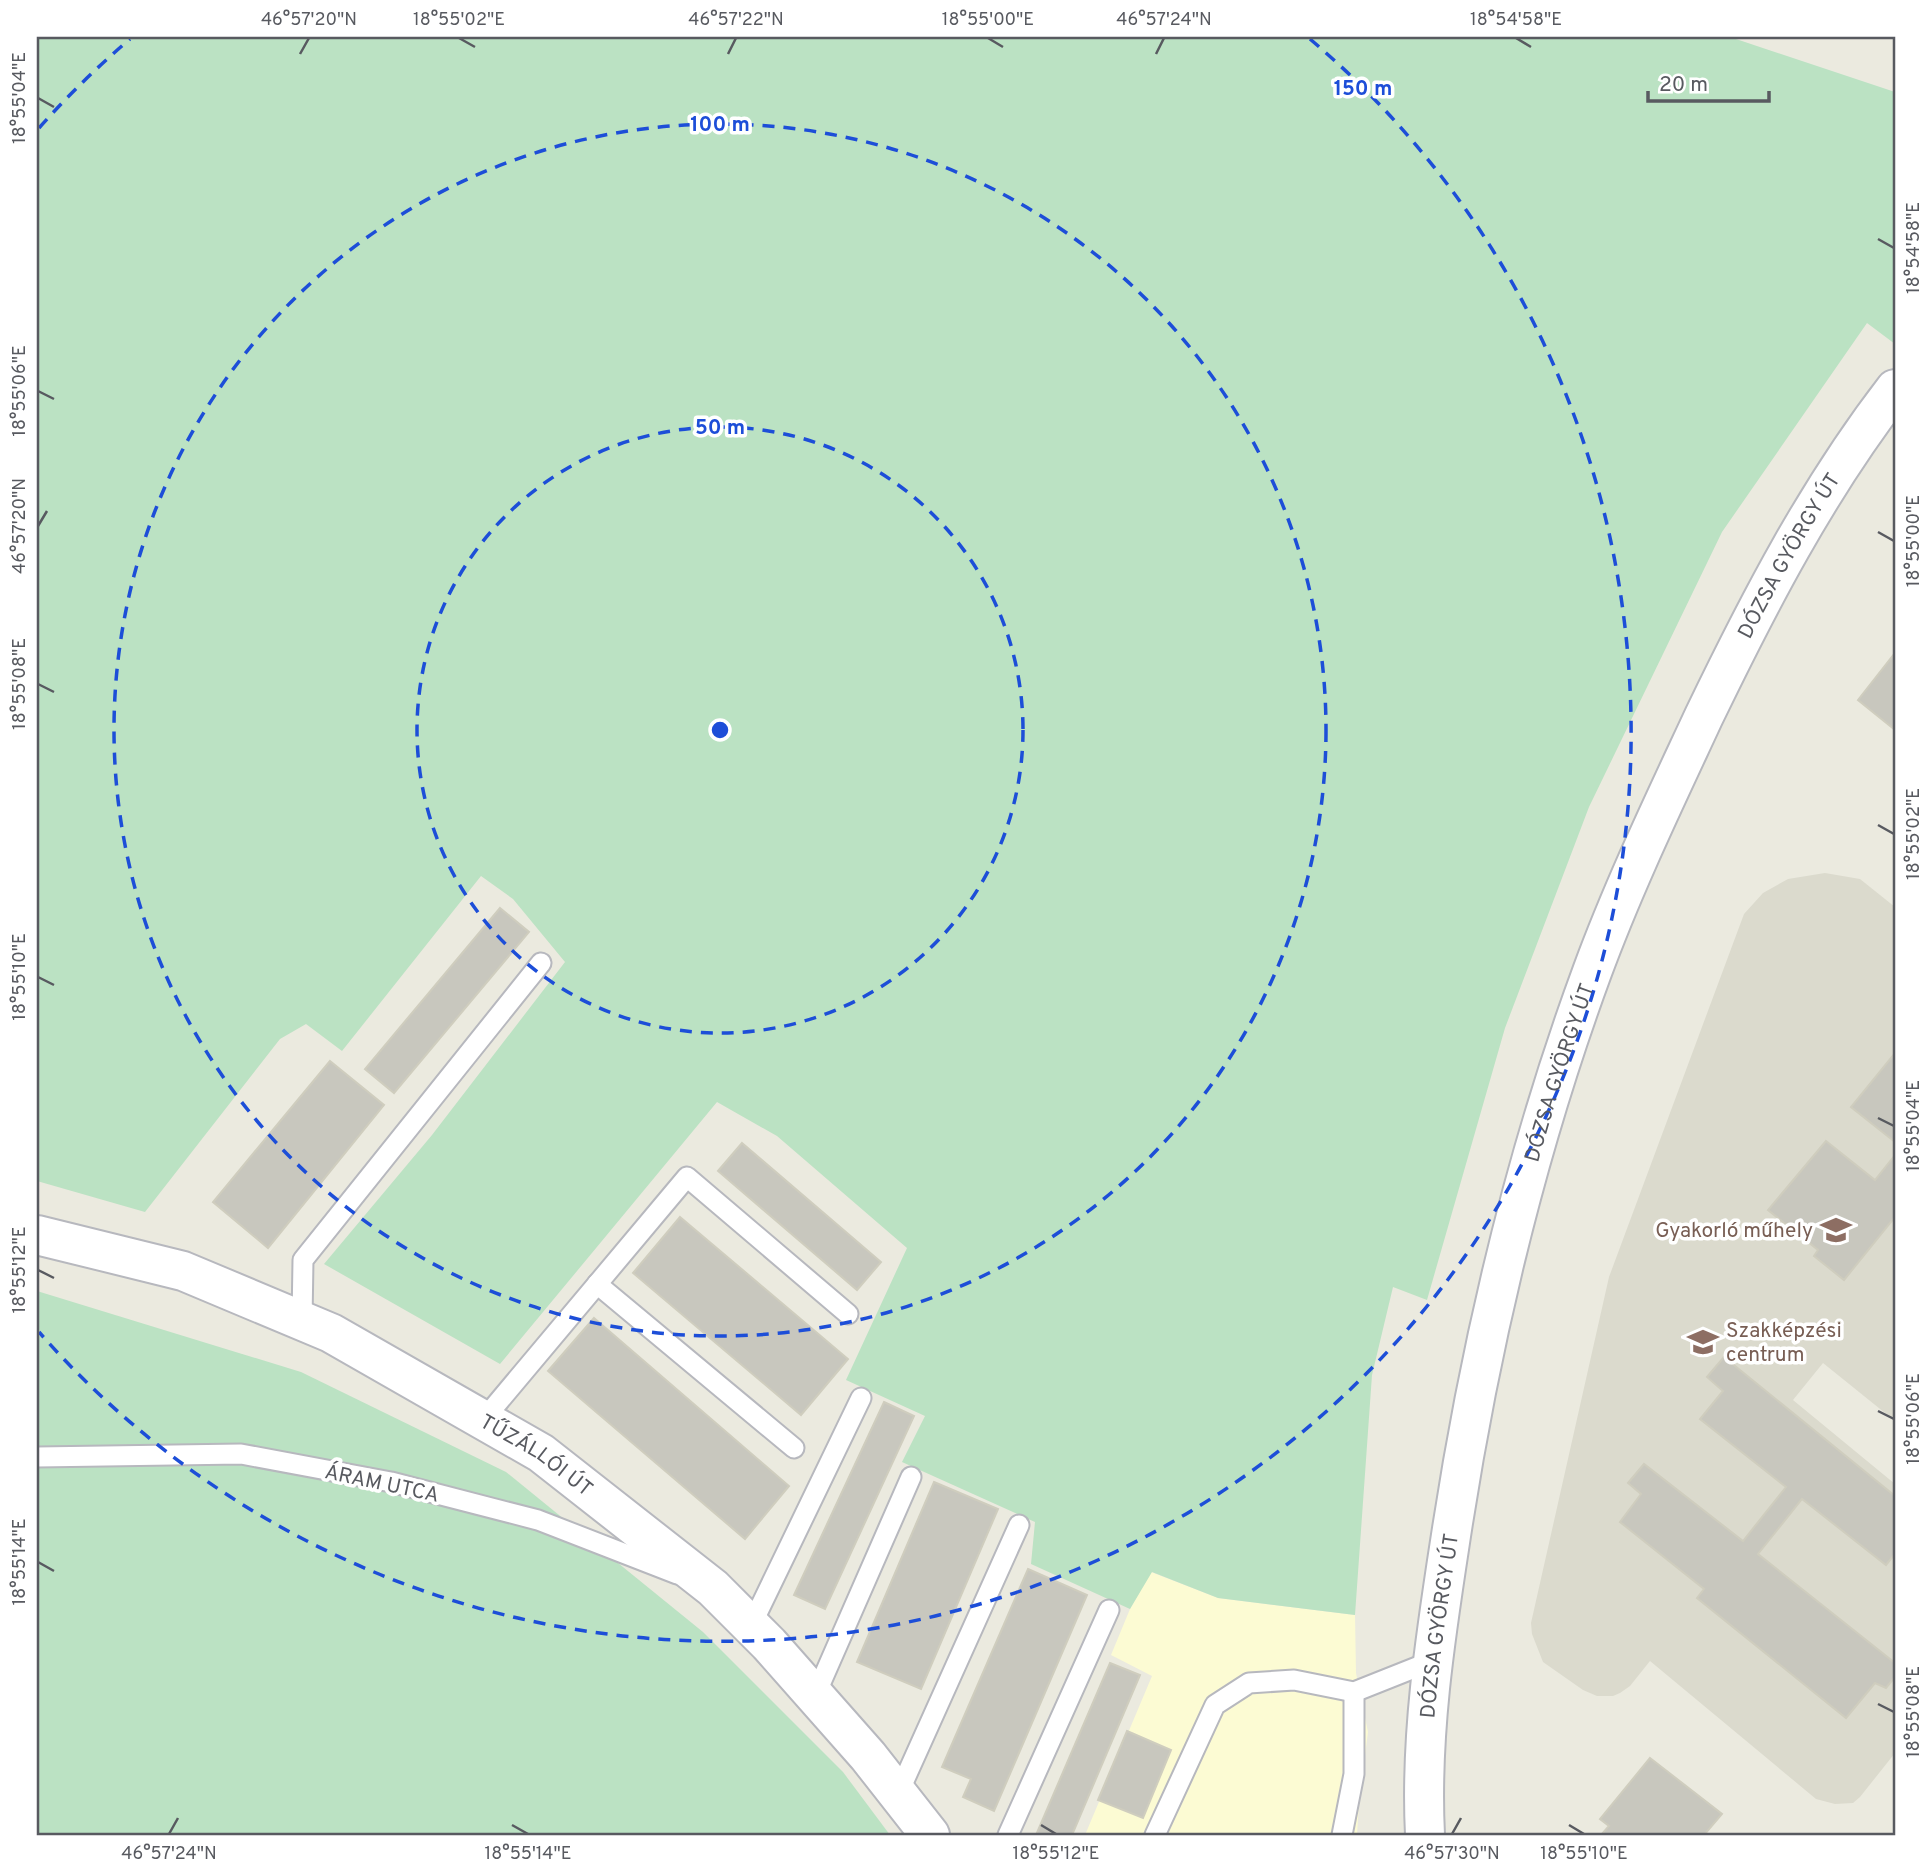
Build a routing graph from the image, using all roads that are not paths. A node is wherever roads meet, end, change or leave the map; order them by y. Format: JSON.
{"nodes":[{"id":1,"x":1895,"y":389,"type":"edge"},
{"id":2,"x":541,"y":963,"type":"dead end"},
{"id":3,"x":37,"y":1234,"type":"edge"},
{"id":4,"x":597,"y":1284,"type":"junction"},
{"id":5,"x":848,"y":1314,"type":"dead end"},
{"id":6,"x":302,"y":1321,"type":"junction"},
{"id":7,"x":860,"y":1398,"type":"dead end"},
{"id":8,"x":484,"y":1419,"type":"junction"},
{"id":9,"x":794,"y":1448,"type":"dead end"},
{"id":10,"x":37,"y":1457,"type":"edge"},
{"id":11,"x":911,"y":1477,"type":"dead end"},
{"id":12,"x":1019,"y":1525,"type":"dead end"},
{"id":13,"x":713,"y":1588,"type":"junction"},
{"id":14,"x":1109,"y":1610,"type":"dead end"},
{"id":15,"x":751,"y":1626,"type":"junction"},
{"id":16,"x":1432,"y":1661,"type":"junction"},
{"id":17,"x":1354,"y":1692,"type":"junction"},
{"id":18,"x":815,"y":1696,"type":"junction"},
{"id":19,"x":898,"y":1794,"type":"junction"},
{"id":20,"x":1424,"y":1831,"type":"edge"},
{"id":21,"x":930,"y":1835,"type":"edge"},
{"id":22,"x":1008,"y":1835,"type":"edge"},
{"id":23,"x":1156,"y":1835,"type":"edge"},
{"id":24,"x":1342,"y":1835,"type":"edge"}],
"edges":[{"from":1,"to":16,"type":"street","name":"DÓZSA GYÖRGY ÚT"},
{"from":2,"to":6,"type":"lane"},
{"from":3,"to":6,"type":"street","name":"TŰZÁLLÓI ÚT"},
{"from":4,"to":5,"type":"lane"},
{"from":4,"to":8,"type":"lane"},
{"from":4,"to":9,"type":"lane"},
{"from":6,"to":8,"type":"street","name":"TŰZÁLLÓI ÚT"},
{"from":7,"to":15,"type":"lane"},
{"from":8,"to":13,"type":"street","name":"TŰZÁLLÓI ÚT"},
{"from":10,"to":13,"type":"lane","name":"ÁRAM UTCA"},
{"from":11,"to":18,"type":"lane"},
{"from":12,"to":19,"type":"lane"},
{"from":13,"to":15,"type":"street","name":"TŰZÁLLÓI ÚT"},
{"from":14,"to":22,"type":"lane"},
{"from":15,"to":18,"type":"street","name":"TŰZÁLLÓI ÚT"},
{"from":16,"to":17,"type":"lane"},
{"from":16,"to":20,"type":"street","name":"DÓZSA GYÖRGY ÚT"},
{"from":17,"to":23,"type":"lane"},
{"from":17,"to":24,"type":"lane"},
{"from":18,"to":19,"type":"street","name":"TŰZÁLLÓI ÚT"},
{"from":19,"to":21,"type":"street","name":"TŰZÁLLÓI ÚT"}]}
